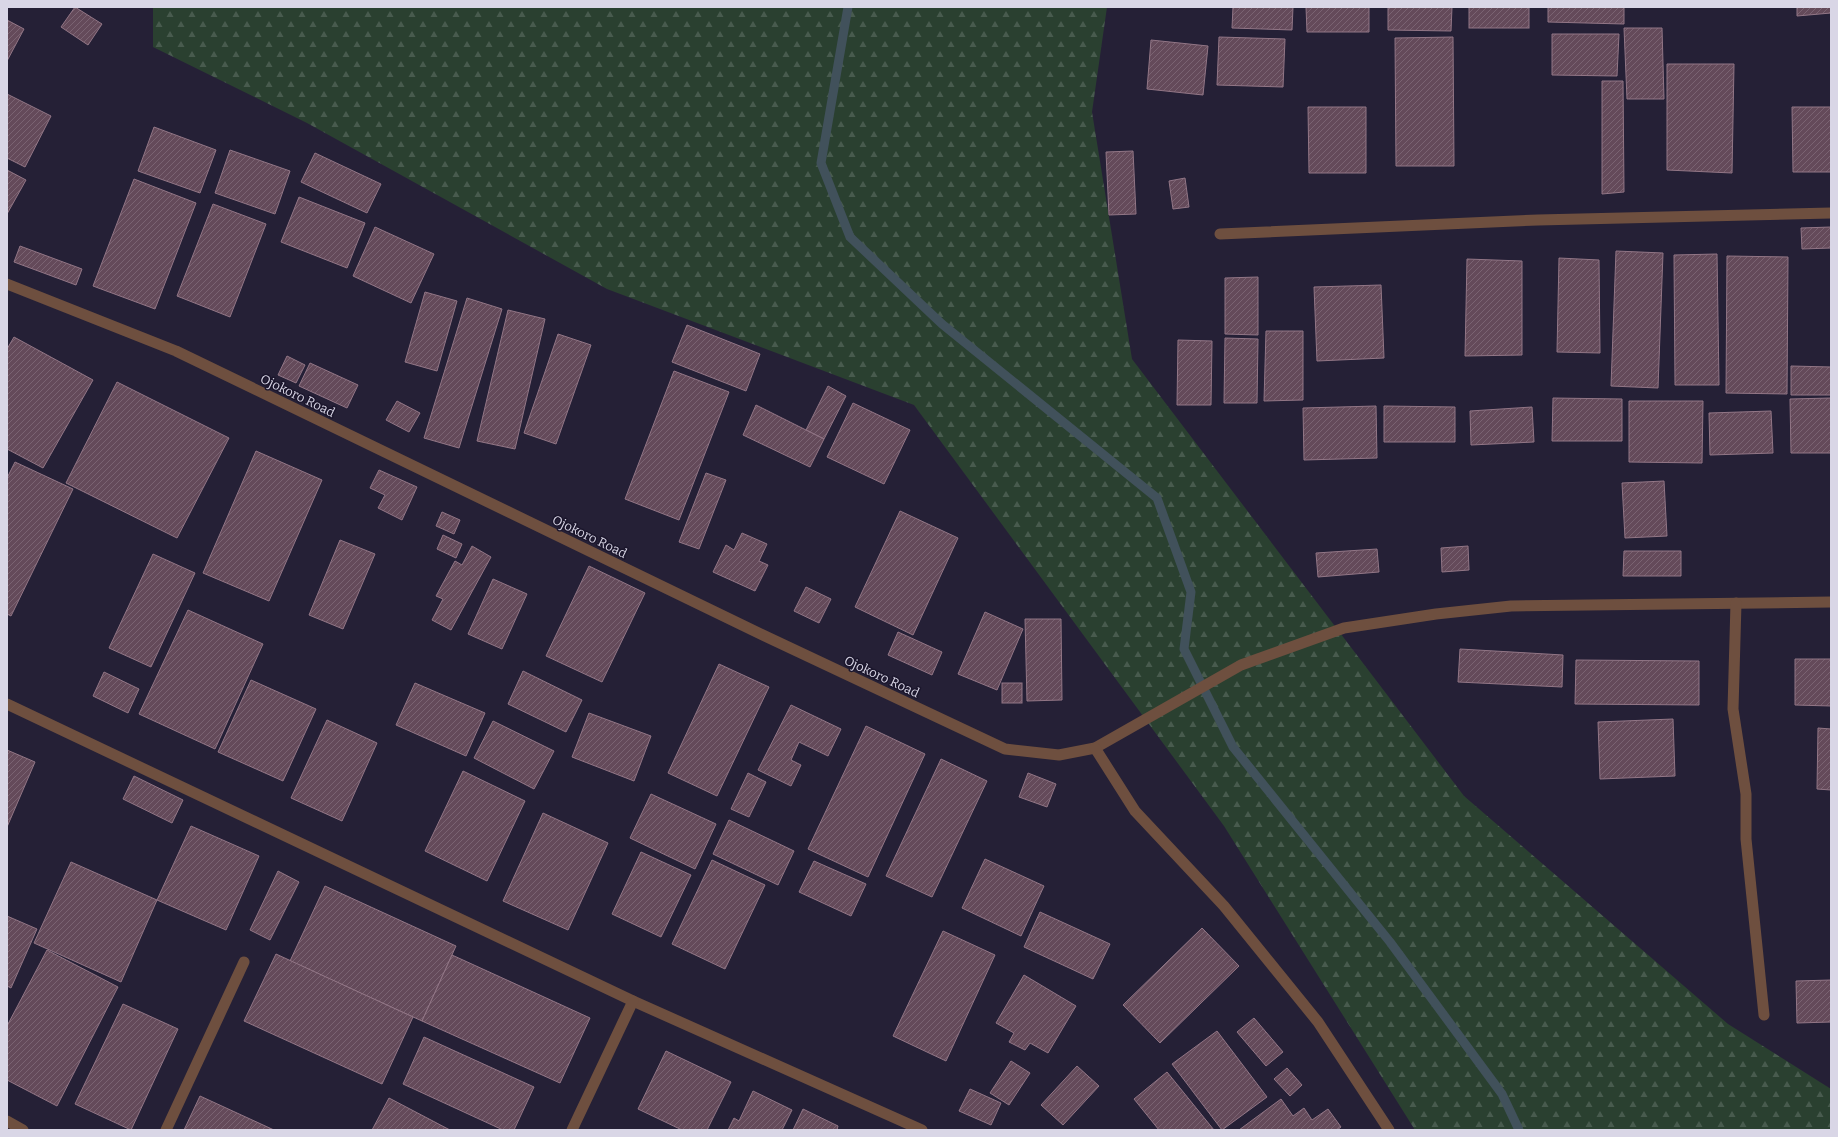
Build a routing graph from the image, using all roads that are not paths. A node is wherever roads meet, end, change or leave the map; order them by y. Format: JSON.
{"nodes":[{"id":1,"x":1831,"y":213,"type":"edge"},
{"id":2,"x":1220,"y":234,"type":"dead end"},
{"id":3,"x":7,"y":284,"type":"edge"},
{"id":4,"x":1736,"y":602,"type":"junction"},
{"id":5,"x":1831,"y":602,"type":"edge"},
{"id":6,"x":7,"y":704,"type":"edge"},
{"id":7,"x":1095,"y":748,"type":"junction"},
{"id":8,"x":244,"y":962,"type":"dead end"},
{"id":9,"x":633,"y":1001,"type":"junction"},
{"id":10,"x":1764,"y":1015,"type":"dead end"},
{"id":11,"x":7,"y":1121,"type":"edge"},
{"id":12,"x":23,"y":1130,"type":"edge"},
{"id":13,"x":166,"y":1130,"type":"edge"},
{"id":14,"x":572,"y":1130,"type":"edge"},
{"id":15,"x":922,"y":1130,"type":"edge"},
{"id":16,"x":1389,"y":1130,"type":"edge"}],
"edges":[{"from":1,"to":2,"type":"street"},
{"from":3,"to":7,"type":"street","name":"Ojokoro Road"},
{"from":4,"to":5,"type":"street","name":"Ojokoro Road"},
{"from":4,"to":7,"type":"street","name":"Ojokoro Road"},
{"from":4,"to":10,"type":"street"},
{"from":6,"to":9,"type":"street"},
{"from":7,"to":16,"type":"street"},
{"from":8,"to":13,"type":"street"},
{"from":9,"to":14,"type":"street"},
{"from":9,"to":15,"type":"street"},
{"from":11,"to":12,"type":"street"}]}
